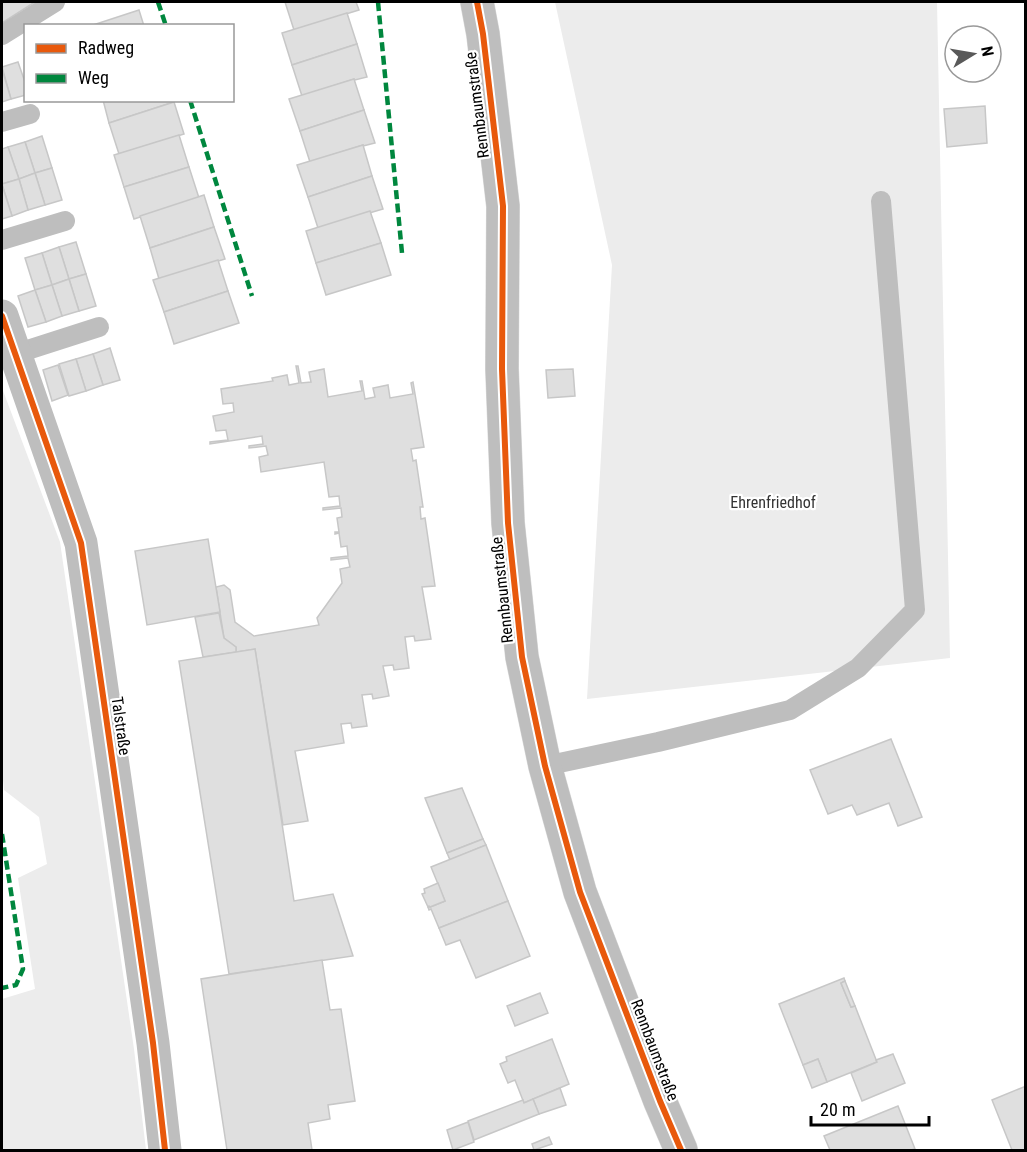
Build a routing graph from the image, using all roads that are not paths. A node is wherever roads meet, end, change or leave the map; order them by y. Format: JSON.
{"nodes":[{"id":1,"x":55,"y":2,"type":"edge"},
{"id":2,"x":477,"y":2,"type":"edge"},
{"id":3,"x":2,"y":35,"type":"edge"},
{"id":4,"x":30,"y":114,"type":"dead end"},
{"id":5,"x":2,"y":122,"type":"edge"},
{"id":6,"x":880,"y":201,"type":"dead end"},
{"id":7,"x":65,"y":221,"type":"dead end"},
{"id":8,"x":2,"y":240,"type":"edge"},
{"id":9,"x":2,"y":316,"type":"edge"},
{"id":10,"x":99,"y":327,"type":"dead end"},
{"id":11,"x":15,"y":354,"type":"junction"},
{"id":12,"x":545,"y":766,"type":"junction"},
{"id":13,"x":165,"y":1150,"type":"edge"},
{"id":14,"x":681,"y":1150,"type":"edge"}],
"edges":[{"from":1,"to":3,"type":"lane"},
{"from":2,"to":12,"type":"main road","name":"Rennbaumstraße"},
{"from":4,"to":5,"type":"lane"},
{"from":6,"to":12,"type":"lane"},
{"from":7,"to":8,"type":"lane"},
{"from":9,"to":11,"type":"main road","name":"Talstraße"},
{"from":10,"to":11,"type":"lane"},
{"from":11,"to":13,"type":"main road","name":"Talstraße"},
{"from":12,"to":14,"type":"main road","name":"Rennbaumstraße"}]}
